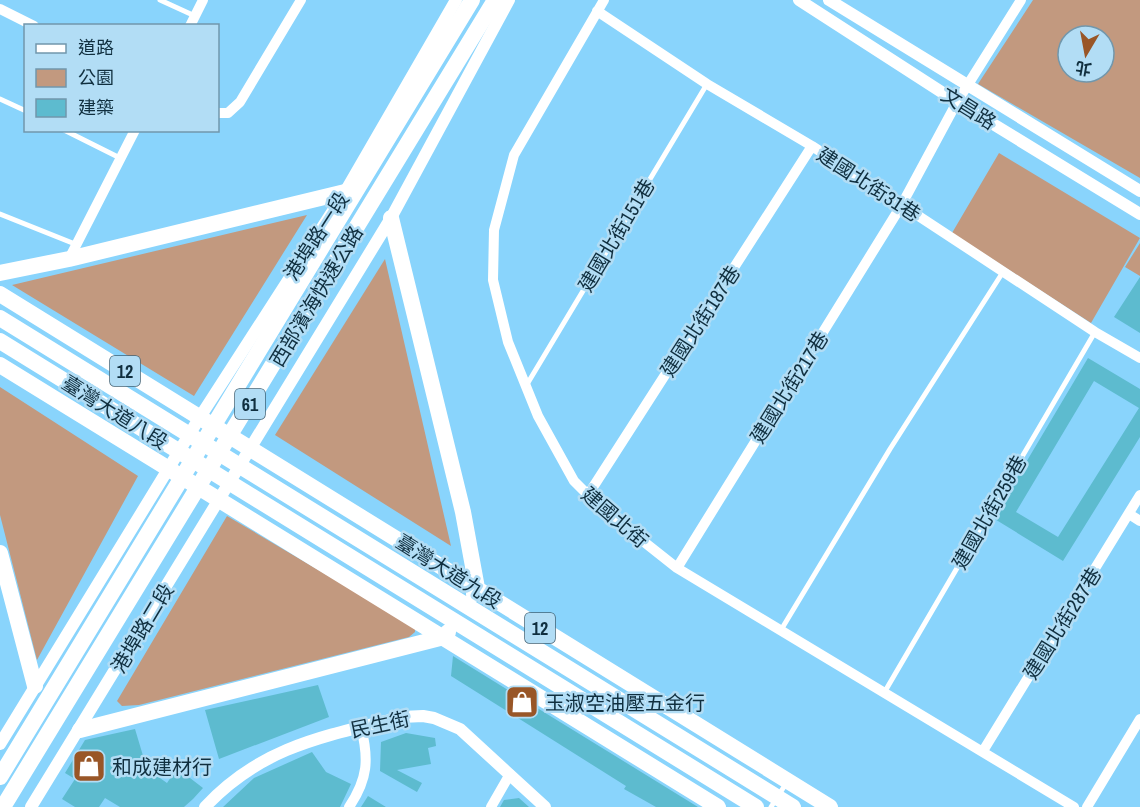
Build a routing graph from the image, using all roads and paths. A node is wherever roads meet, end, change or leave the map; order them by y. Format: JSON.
{"nodes":[{"id":1,"x":160,"y":0,"type":"edge"},
{"id":2,"x":203,"y":0,"type":"edge"},
{"id":3,"x":301,"y":0,"type":"edge"},
{"id":4,"x":456,"y":0,"type":"edge"},
{"id":5,"x":472,"y":0,"type":"edge"},
{"id":6,"x":495,"y":0,"type":"edge"},
{"id":7,"x":509,"y":0,"type":"edge"},
{"id":8,"x":604,"y":0,"type":"edge"},
{"id":9,"x":799,"y":0,"type":"edge"},
{"id":10,"x":829,"y":0,"type":"edge"},
{"id":11,"x":1022,"y":0,"type":"edge"},
{"id":12,"x":0,"y":9,"type":"edge"},
{"id":13,"x":597,"y":11,"type":"junction"},
{"id":14,"x":192,"y":21,"type":"edge"},
{"id":15,"x":30,"y":24,"type":"edge"},
{"id":16,"x":707,"y":84,"type":"junction"},
{"id":17,"x":968,"y":86,"type":"junction"},
{"id":18,"x":0,"y":99,"type":"edge"},
{"id":19,"x":957,"y":102,"type":"junction"},
{"id":20,"x":24,"y":110,"type":"edge"},
{"id":21,"x":219,"y":113,"type":"edge"},
{"id":22,"x":68,"y":132,"type":"edge"},
{"id":23,"x":134,"y":132,"type":"edge"},
{"id":24,"x":812,"y":146,"type":"junction"},
{"id":25,"x":120,"y":158,"type":"junction"},
{"id":26,"x":1140,"y":190,"type":"edge"},
{"id":27,"x":345,"y":192,"type":"junction"},
{"id":28,"x":901,"y":206,"type":"junction"},
{"id":29,"x":0,"y":214,"type":"edge"},
{"id":30,"x":1140,"y":214,"type":"edge"},
{"id":31,"x":391,"y":219,"type":"junction"},
{"id":32,"x":72,"y":252,"type":"junction"},
{"id":33,"x":1004,"y":271,"type":"junction"},
{"id":34,"x":0,"y":273,"type":"edge"},
{"id":35,"x":0,"y":294,"type":"edge"},
{"id":36,"x":0,"y":318,"type":"edge"},
{"id":37,"x":1095,"y":332,"type":"junction"},
{"id":38,"x":0,"y":341,"type":"edge"},
{"id":39,"x":1140,"y":358,"type":"edge"},
{"id":40,"x":0,"y":365,"type":"edge"},
{"id":41,"x":526,"y":386,"type":"junction"},
{"id":42,"x":200,"y":417,"type":"junction"},
{"id":43,"x":189,"y":434,"type":"junction"},
{"id":44,"x":251,"y":448,"type":"junction"},
{"id":45,"x":178,"y":451,"type":"junction"},
{"id":46,"x":240,"y":465,"type":"junction"},
{"id":47,"x":168,"y":469,"type":"junction"},
{"id":48,"x":230,"y":483,"type":"junction"},
{"id":49,"x":588,"y":495,"type":"junction"},
{"id":50,"x":1140,"y":495,"type":"edge"},
{"id":51,"x":219,"y":500,"type":"junction"},
{"id":52,"x":1129,"y":514,"type":"junction"},
{"id":53,"x":1140,"y":521,"type":"edge"},
{"id":54,"x":0,"y":553,"type":"edge"},
{"id":55,"x":677,"y":568,"type":"junction"},
{"id":56,"x":477,"y":588,"type":"junction"},
{"id":57,"x":466,"y":605,"type":"junction"},
{"id":58,"x":455,"y":621,"type":"junction"},
{"id":59,"x":781,"y":630,"type":"junction"},
{"id":60,"x":444,"y":637,"type":"junction"},
{"id":61,"x":35,"y":686,"type":"junction"},
{"id":62,"x":884,"y":693,"type":"junction"},
{"id":63,"x":1140,"y":719,"type":"edge"},
{"id":64,"x":361,"y":727,"type":"junction"},
{"id":65,"x":80,"y":730,"type":"junction"},
{"id":66,"x":0,"y":744,"type":"edge"},
{"id":67,"x":983,"y":751,"type":"junction"},
{"id":68,"x":510,"y":774,"type":"junction"},
{"id":69,"x":0,"y":777,"type":"edge"},
{"id":70,"x":788,"y":781,"type":"junction"},
{"id":71,"x":774,"y":802,"type":"edge"},
{"id":72,"x":3,"y":807,"type":"edge"},
{"id":73,"x":31,"y":807,"type":"edge"},
{"id":74,"x":205,"y":807,"type":"edge"},
{"id":75,"x":350,"y":807,"type":"edge"},
{"id":76,"x":490,"y":807,"type":"edge"},
{"id":77,"x":544,"y":807,"type":"edge"},
{"id":78,"x":718,"y":807,"type":"edge"},
{"id":79,"x":756,"y":807,"type":"edge"},
{"id":80,"x":793,"y":807,"type":"edge"},
{"id":81,"x":830,"y":807,"type":"edge"},
{"id":82,"x":1074,"y":807,"type":"edge"},
{"id":83,"x":1087,"y":807,"type":"edge"}],
"edges":[{"from":1,"to":14,"type":"lane"},
{"from":2,"to":14,"type":"street"},
{"from":3,"to":21,"type":"street"},
{"from":4,"to":27,"type":"street","name":"港埠路一段"},
{"from":5,"to":69,"type":"main road","name":"西部濱海快速公路","number":"61"},
{"from":6,"to":72,"type":"main road","name":"西部濱海快速公路","number":"61"},
{"from":7,"to":31,"type":"street"},
{"from":8,"to":13,"type":"street","name":"建國北街"},
{"from":9,"to":19,"type":"street","name":"文昌路"},
{"from":10,"to":17,"type":"street","name":"文昌路"},
{"from":11,"to":17,"type":"street","name":"建國北街217巷"},
{"from":12,"to":15,"type":"street"},
{"from":13,"to":16,"type":"street","name":"建國北街31巷"},
{"from":13,"to":41,"type":"street","name":"建國北街"},
{"from":16,"to":24,"type":"street","name":"建國北街31巷"},
{"from":16,"to":41,"type":"lane","name":"建國北街151巷"},
{"from":17,"to":19,"type":"street","name":"建國北街217巷"},
{"from":17,"to":26,"type":"street","name":"文昌路"},
{"from":18,"to":20,"type":"lane"},
{"from":19,"to":28,"type":"street","name":"建國北街217巷"},
{"from":19,"to":30,"type":"street","name":"文昌路"},
{"from":22,"to":25,"type":"lane"},
{"from":23,"to":25,"type":"street"},
{"from":24,"to":28,"type":"street","name":"建國北街31巷"},
{"from":24,"to":49,"type":"street","name":"建國北街187巷"},
{"from":25,"to":32,"type":"street"},
{"from":27,"to":32,"type":"main road"},
{"from":27,"to":42,"type":"street","name":"港埠路一段"},
{"from":28,"to":33,"type":"street","name":"建國北街31巷"},
{"from":28,"to":55,"type":"street","name":"建國北街217巷"},
{"from":29,"to":32,"type":"lane"},
{"from":31,"to":44,"type":"street"},
{"from":31,"to":56,"type":"main road"},
{"from":32,"to":34,"type":"main road"},
{"from":33,"to":37,"type":"street","name":"建國北街31巷"},
{"from":33,"to":59,"type":"lane"},
{"from":35,"to":42,"type":"main road","name":"臺灣大道八段","number":"12"},
{"from":36,"to":43,"type":"main road","name":"臺灣大道八段","number":"12"},
{"from":37,"to":39,"type":"street","name":"建國北街31巷"},
{"from":37,"to":62,"type":"lane","name":"建國北街259巷"},
{"from":38,"to":45,"type":"main road","name":"臺灣大道八段","number":"12"},
{"from":40,"to":47,"type":"main road","name":"臺灣大道八段"},
{"from":41,"to":49,"type":"street","name":"建國北街"},
{"from":42,"to":43,"type":"street","name":"港埠路一段"},
{"from":42,"to":44,"type":"main road","name":"臺灣大道八段","number":"12"},
{"from":43,"to":45,"type":"street","name":"港埠路一段"},
{"from":43,"to":46,"type":"main road","name":"臺灣大道八段","number":"12"},
{"from":44,"to":46,"type":"street","name":"港埠路二段"},
{"from":44,"to":56,"type":"main road","name":"臺灣大道九段","number":"12"},
{"from":45,"to":47,"type":"street","name":"港埠路一段"},
{"from":45,"to":48,"type":"main road","name":"臺灣大道八段","number":"12"},
{"from":46,"to":48,"type":"street","name":"港埠路二段"},
{"from":46,"to":57,"type":"main road","name":"臺灣大道九段","number":"12"},
{"from":47,"to":51,"type":"main road","name":"臺灣大道八段"},
{"from":47,"to":61,"type":"street"},
{"from":48,"to":51,"type":"street","name":"港埠路二段"},
{"from":48,"to":58,"type":"main road","name":"臺灣大道九段","number":"12"},
{"from":49,"to":55,"type":"street","name":"建國北街"},
{"from":50,"to":52,"type":"street","name":"建國北街287巷"},
{"from":51,"to":60,"type":"main road"},
{"from":51,"to":65,"type":"street","name":"港埠路二段"},
{"from":52,"to":53,"type":"street"},
{"from":52,"to":67,"type":"street","name":"建國北街287巷"},
{"from":54,"to":61,"type":"main road"},
{"from":55,"to":59,"type":"street","name":"建國北街"},
{"from":56,"to":57,"type":"main road"},
{"from":56,"to":70,"type":"main road","name":"臺灣大道九段","number":"12"},
{"from":57,"to":58,"type":"main road"},
{"from":57,"to":71,"type":"main road","name":"臺灣大道九段","number":"12"},
{"from":58,"to":60,"type":"main road"},
{"from":58,"to":79,"type":"main road","name":"臺灣大道九段","number":"12"},
{"from":59,"to":62,"type":"street","name":"建國北街"},
{"from":60,"to":65,"type":"main road"},
{"from":60,"to":78,"type":"main road"},
{"from":61,"to":66,"type":"street"},
{"from":62,"to":67,"type":"street","name":"建國北街"},
{"from":63,"to":83,"type":"street"},
{"from":64,"to":68,"type":"street","name":"民生街"},
{"from":64,"to":74,"type":"street","name":"民生街"},
{"from":64,"to":75,"type":"street"},
{"from":65,"to":73,"type":"street","name":"港埠路二段"},
{"from":67,"to":82,"type":"street","name":"建國北街"},
{"from":68,"to":76,"type":"street"},
{"from":68,"to":77,"type":"street","name":"民生街"},
{"from":70,"to":71,"type":"lane"},
{"from":70,"to":81,"type":"main road","name":"臺灣大道九段","number":"12"},
{"from":71,"to":80,"type":"main road","name":"臺灣大道九段","number":"12"}]}
